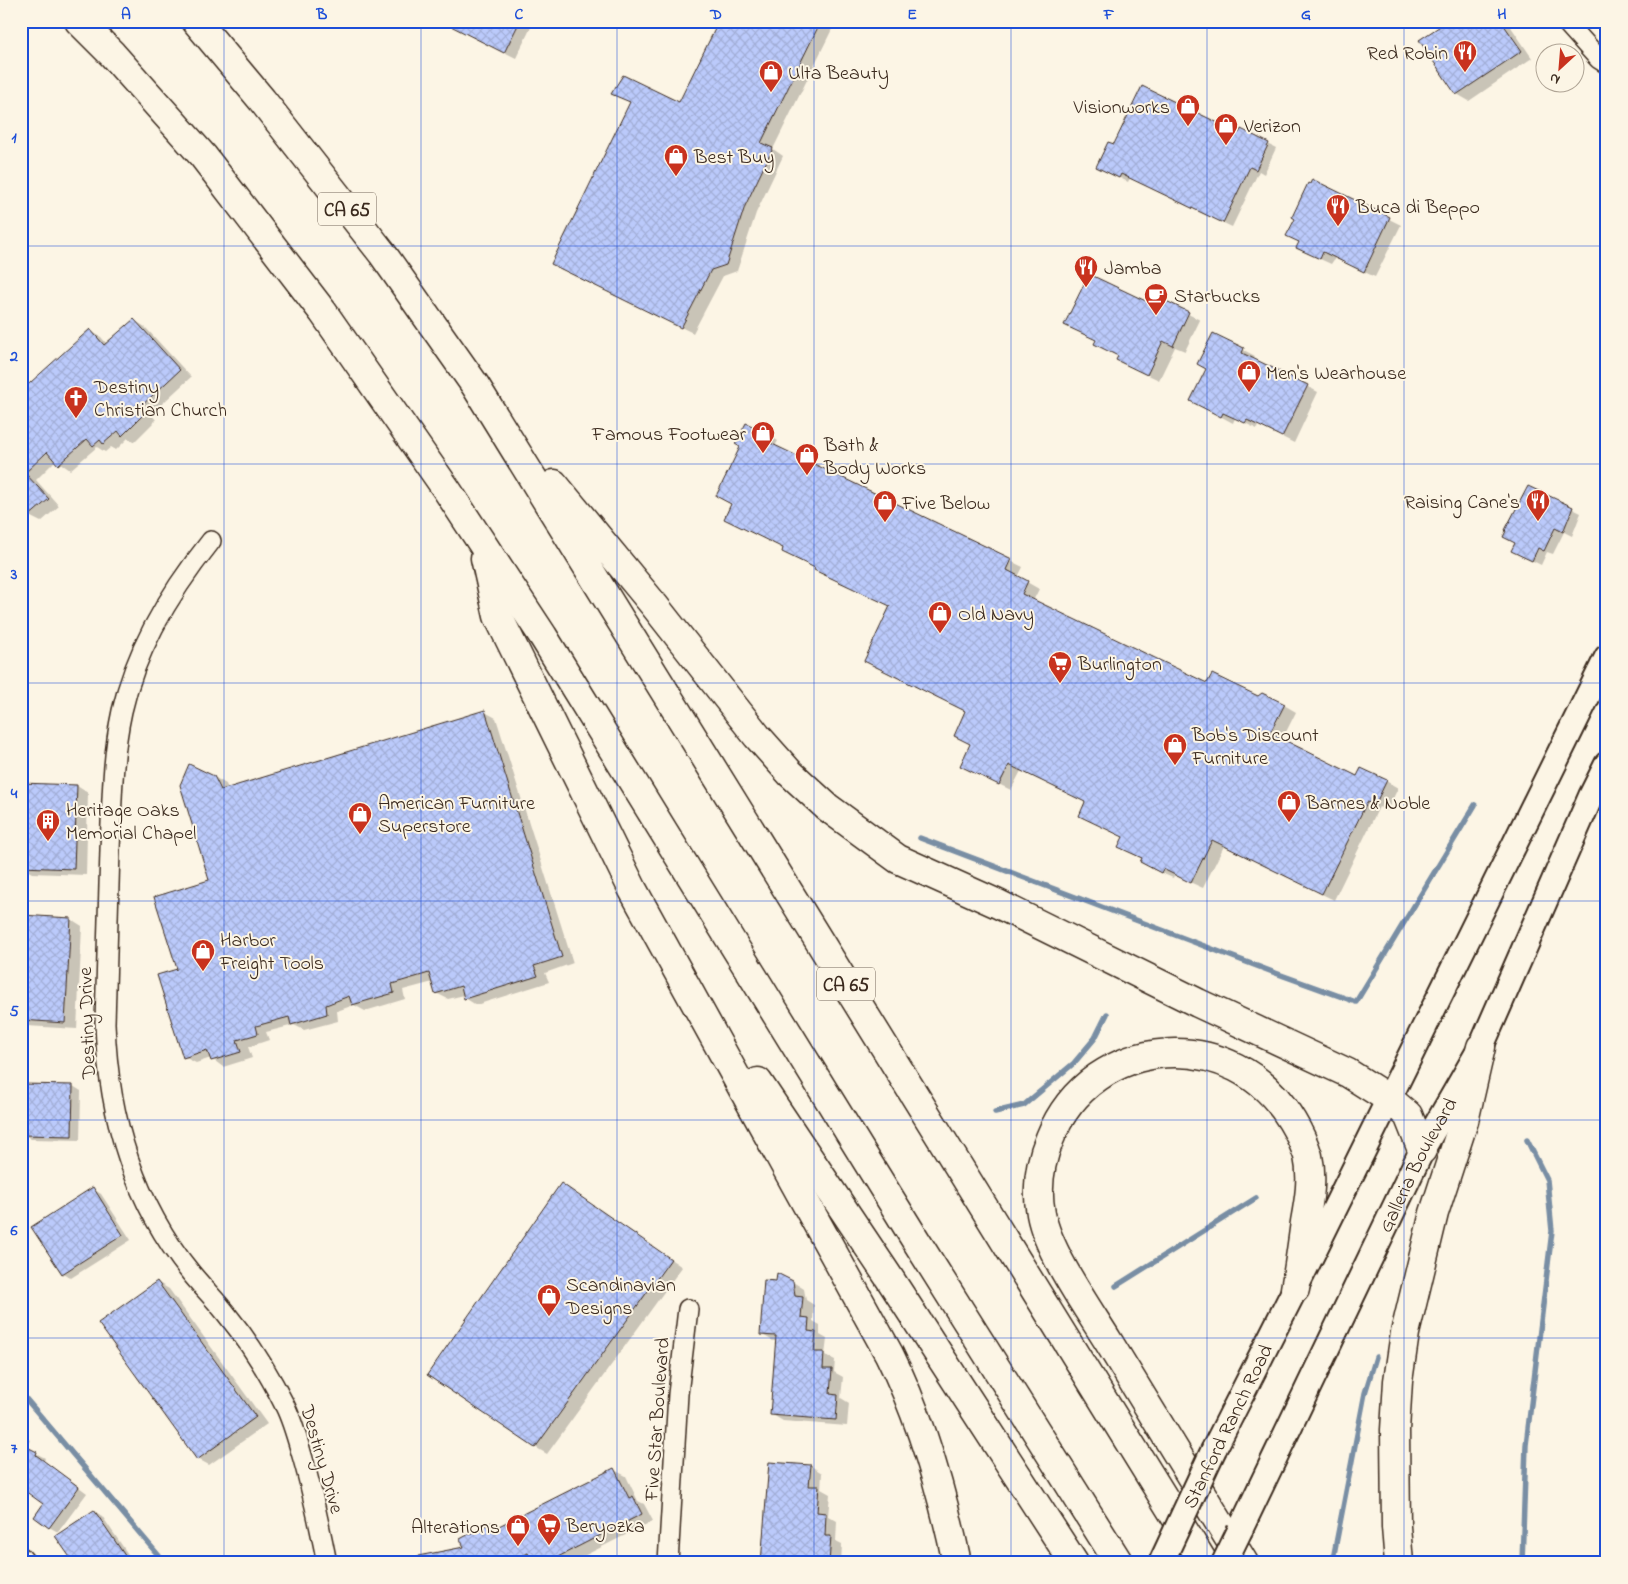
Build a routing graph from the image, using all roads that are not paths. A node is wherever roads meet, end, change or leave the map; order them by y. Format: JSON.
{"nodes":[{"id":1,"x":79,"y":21,"type":"edge"},
{"id":2,"x":196,"y":21,"type":"edge"},
{"id":3,"x":1565,"y":21,"type":"edge"},
{"id":4,"x":1607,"y":64,"type":"edge"},
{"id":5,"x":488,"y":405,"type":"junction"},
{"id":6,"x":211,"y":541,"type":"dead end"},
{"id":7,"x":481,"y":542,"type":"junction"},
{"id":8,"x":1607,"y":657,"type":"edge"},
{"id":9,"x":1607,"y":764,"type":"edge"},
{"id":10,"x":696,"y":1005,"type":"junction"},
{"id":11,"x":1481,"y":1047,"type":"junction"},
{"id":12,"x":1389,"y":1099,"type":"junction"},
{"id":13,"x":1422,"y":1150,"type":"junction"},
{"id":14,"x":1295,"y":1289,"type":"junction"},
{"id":15,"x":688,"y":1309,"type":"dead end"},
{"id":16,"x":21,"y":1557,"type":"edge"},
{"id":17,"x":26,"y":1563,"type":"edge"},
{"id":18,"x":327,"y":1563,"type":"edge"},
{"id":19,"x":668,"y":1563,"type":"edge"},
{"id":20,"x":957,"y":1563,"type":"edge"},
{"id":21,"x":1074,"y":1563,"type":"edge"},
{"id":22,"x":1119,"y":1563,"type":"edge"},
{"id":23,"x":1161,"y":1563,"type":"edge"},
{"id":24,"x":1204,"y":1563,"type":"edge"},
{"id":25,"x":1224,"y":1563,"type":"edge"},
{"id":26,"x":1244,"y":1563,"type":"edge"},
{"id":27,"x":1399,"y":1563,"type":"edge"}],
"edges":[{"from":1,"to":7,"type":"highway"},
{"from":2,"to":5,"type":"highway","number":"CA 65"},
{"from":3,"to":4,"type":"street"},
{"from":5,"to":12,"type":"highway"},
{"from":5,"to":24,"type":"highway","number":"CA 65"},
{"from":6,"to":18,"type":"street","name":"Destiny Drive"},
{"from":7,"to":10,"type":"highway"},
{"from":7,"to":22,"type":"highway"},
{"from":8,"to":12,"type":"main road"},
{"from":9,"to":11,"type":"main road","name":"Galleria Boulevard"},
{"from":10,"to":20,"type":"highway"},
{"from":10,"to":21,"type":"highway"},
{"from":11,"to":13,"type":"main road","name":"Galleria Boulevard"},
{"from":11,"to":27,"type":"highway"},
{"from":12,"to":13,"type":"highway"},
{"from":12,"to":14,"type":"main road"},
{"from":13,"to":25,"type":"main road","name":"Galleria Boulevard","bridge":true},
{"from":14,"to":23,"type":"main road","name":"Stanford Ranch Road","bridge":true},
{"from":14,"to":26,"type":"highway"},
{"from":15,"to":19,"type":"street","name":"Five Star Boulevard"},
{"from":16,"to":17,"type":"street"}]}
